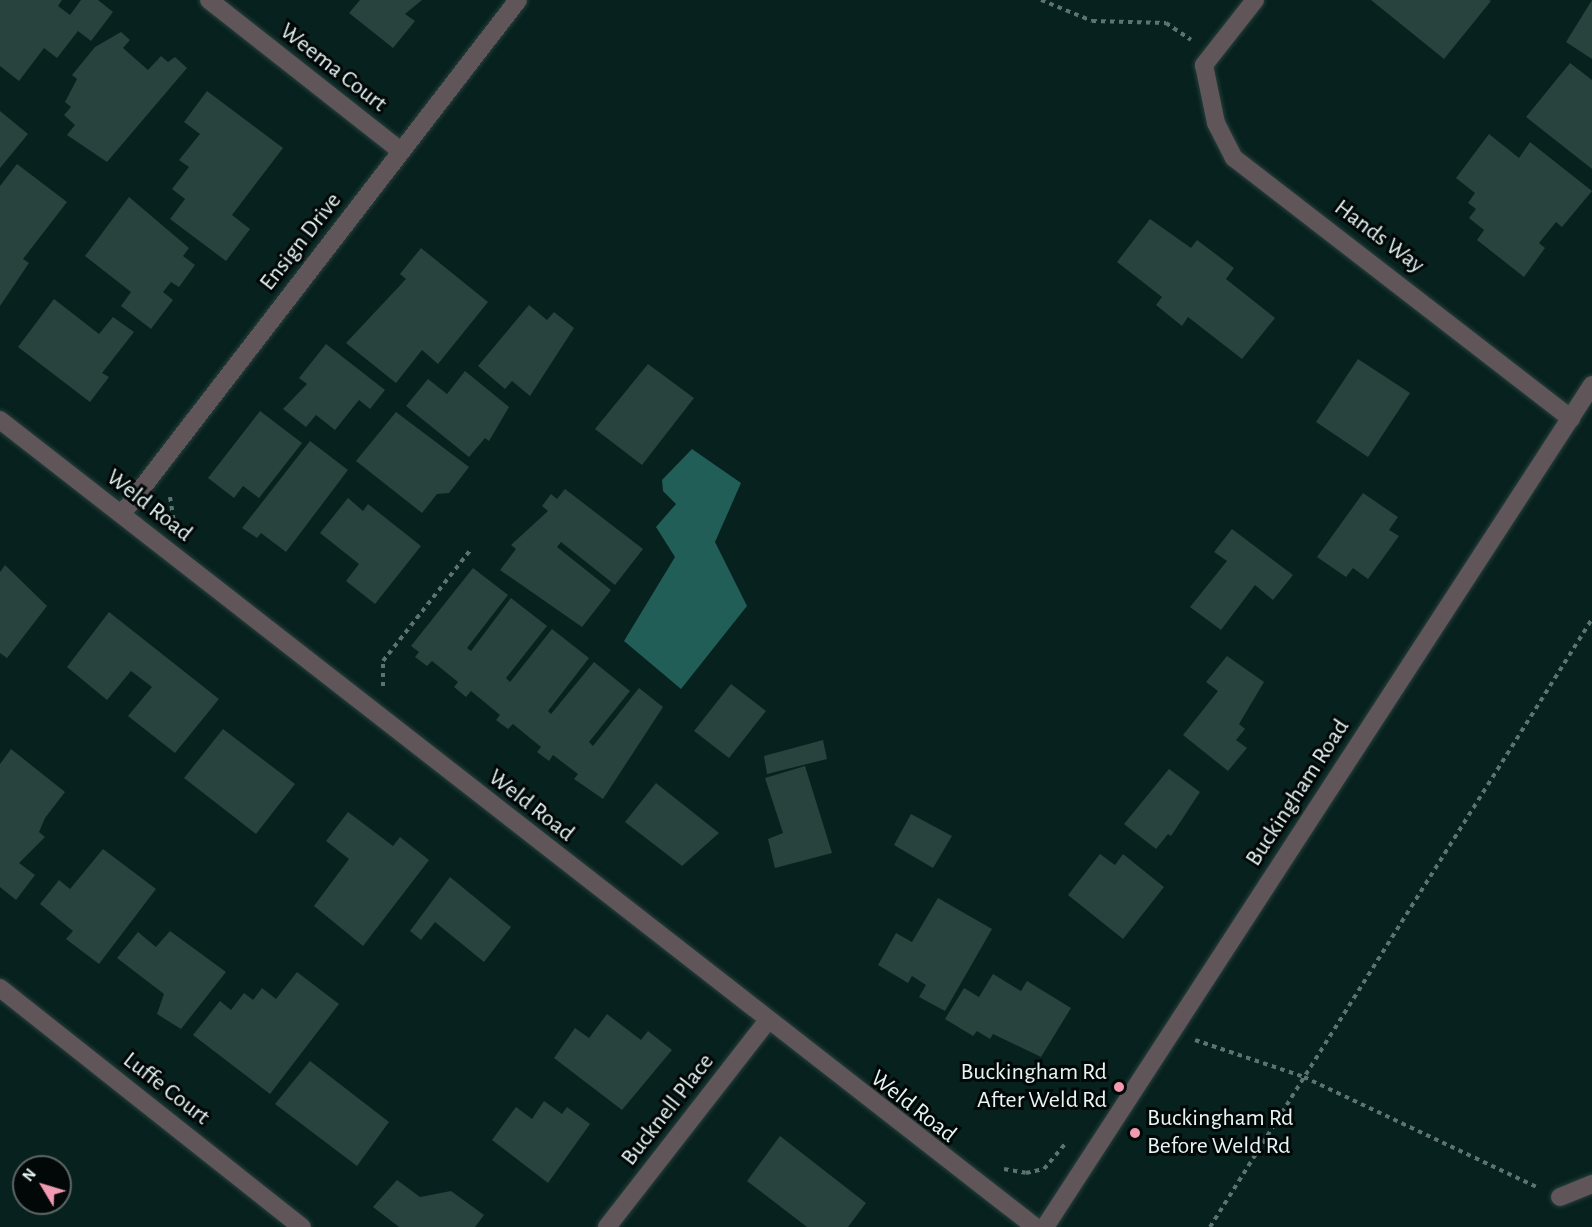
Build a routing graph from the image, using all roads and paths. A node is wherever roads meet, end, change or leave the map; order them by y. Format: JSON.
{"nodes":[{"id":1,"x":209,"y":0,"type":"edge"},
{"id":2,"x":518,"y":0,"type":"edge"},
{"id":3,"x":1041,"y":0,"type":"edge"},
{"id":4,"x":1255,"y":0,"type":"edge"},
{"id":5,"x":1204,"y":65,"type":"junction"},
{"id":6,"x":401,"y":151,"type":"junction"},
{"id":7,"x":1592,"y":385,"type":"edge"},
{"id":8,"x":1571,"y":418,"type":"junction"},
{"id":9,"x":0,"y":420,"type":"edge"},
{"id":10,"x":170,"y":487,"type":"dead end"},
{"id":11,"x":122,"y":514,"type":"junction"},
{"id":12,"x":177,"y":528,"type":"dead end"},
{"id":13,"x":471,"y":549,"type":"dead end"},
{"id":14,"x":1592,"y":619,"type":"edge"},
{"id":15,"x":389,"y":696,"type":"dead end"},
{"id":16,"x":0,"y":988,"type":"edge"},
{"id":17,"x":766,"y":1023,"type":"junction"},
{"id":18,"x":1171,"y":1032,"type":"junction"},
{"id":19,"x":1304,"y":1077,"type":"junction"},
{"id":20,"x":1071,"y":1135,"type":"dead end"},
{"id":21,"x":1001,"y":1168,"type":"dead end"},
{"id":22,"x":1592,"y":1184,"type":"edge"},
{"id":23,"x":1560,"y":1197,"type":"joint"},
{"id":24,"x":302,"y":1227,"type":"edge"},
{"id":25,"x":607,"y":1227,"type":"edge"},
{"id":26,"x":1035,"y":1227,"type":"edge"},
{"id":27,"x":1045,"y":1227,"type":"edge"},
{"id":28,"x":1210,"y":1227,"type":"edge"}],
"edges":[{"from":1,"to":6,"type":"street","name":"Weema Court"},
{"from":2,"to":6,"type":"street","name":"Ensign Drive"},
{"from":3,"to":5,"type":"path"},
{"from":4,"to":5,"type":"street"},
{"from":5,"to":8,"type":"street","name":"Hands Way"},
{"from":6,"to":11,"type":"street","name":"Ensign Drive"},
{"from":7,"to":8,"type":"street","name":"Buckingham Road"},
{"from":8,"to":18,"type":"street","name":"Buckingham Road"},
{"from":9,"to":11,"type":"street","name":"Weld Road"},
{"from":10,"to":12,"type":"path"},
{"from":11,"to":17,"type":"street","name":"Weld Road"},
{"from":13,"to":15,"type":"path"},
{"from":14,"to":19,"type":"path"},
{"from":16,"to":24,"type":"street","name":"Luffe Court"},
{"from":17,"to":25,"type":"street","name":"Bucknell Place"},
{"from":17,"to":26,"type":"street","name":"Weld Road"},
{"from":18,"to":19,"type":"path"},
{"from":18,"to":27,"type":"street","name":"Buckingham Road"},
{"from":19,"to":23,"type":"path"},
{"from":19,"to":28,"type":"path"},
{"from":20,"to":21,"type":"path"},
{"from":22,"to":23,"type":"street"}]}
